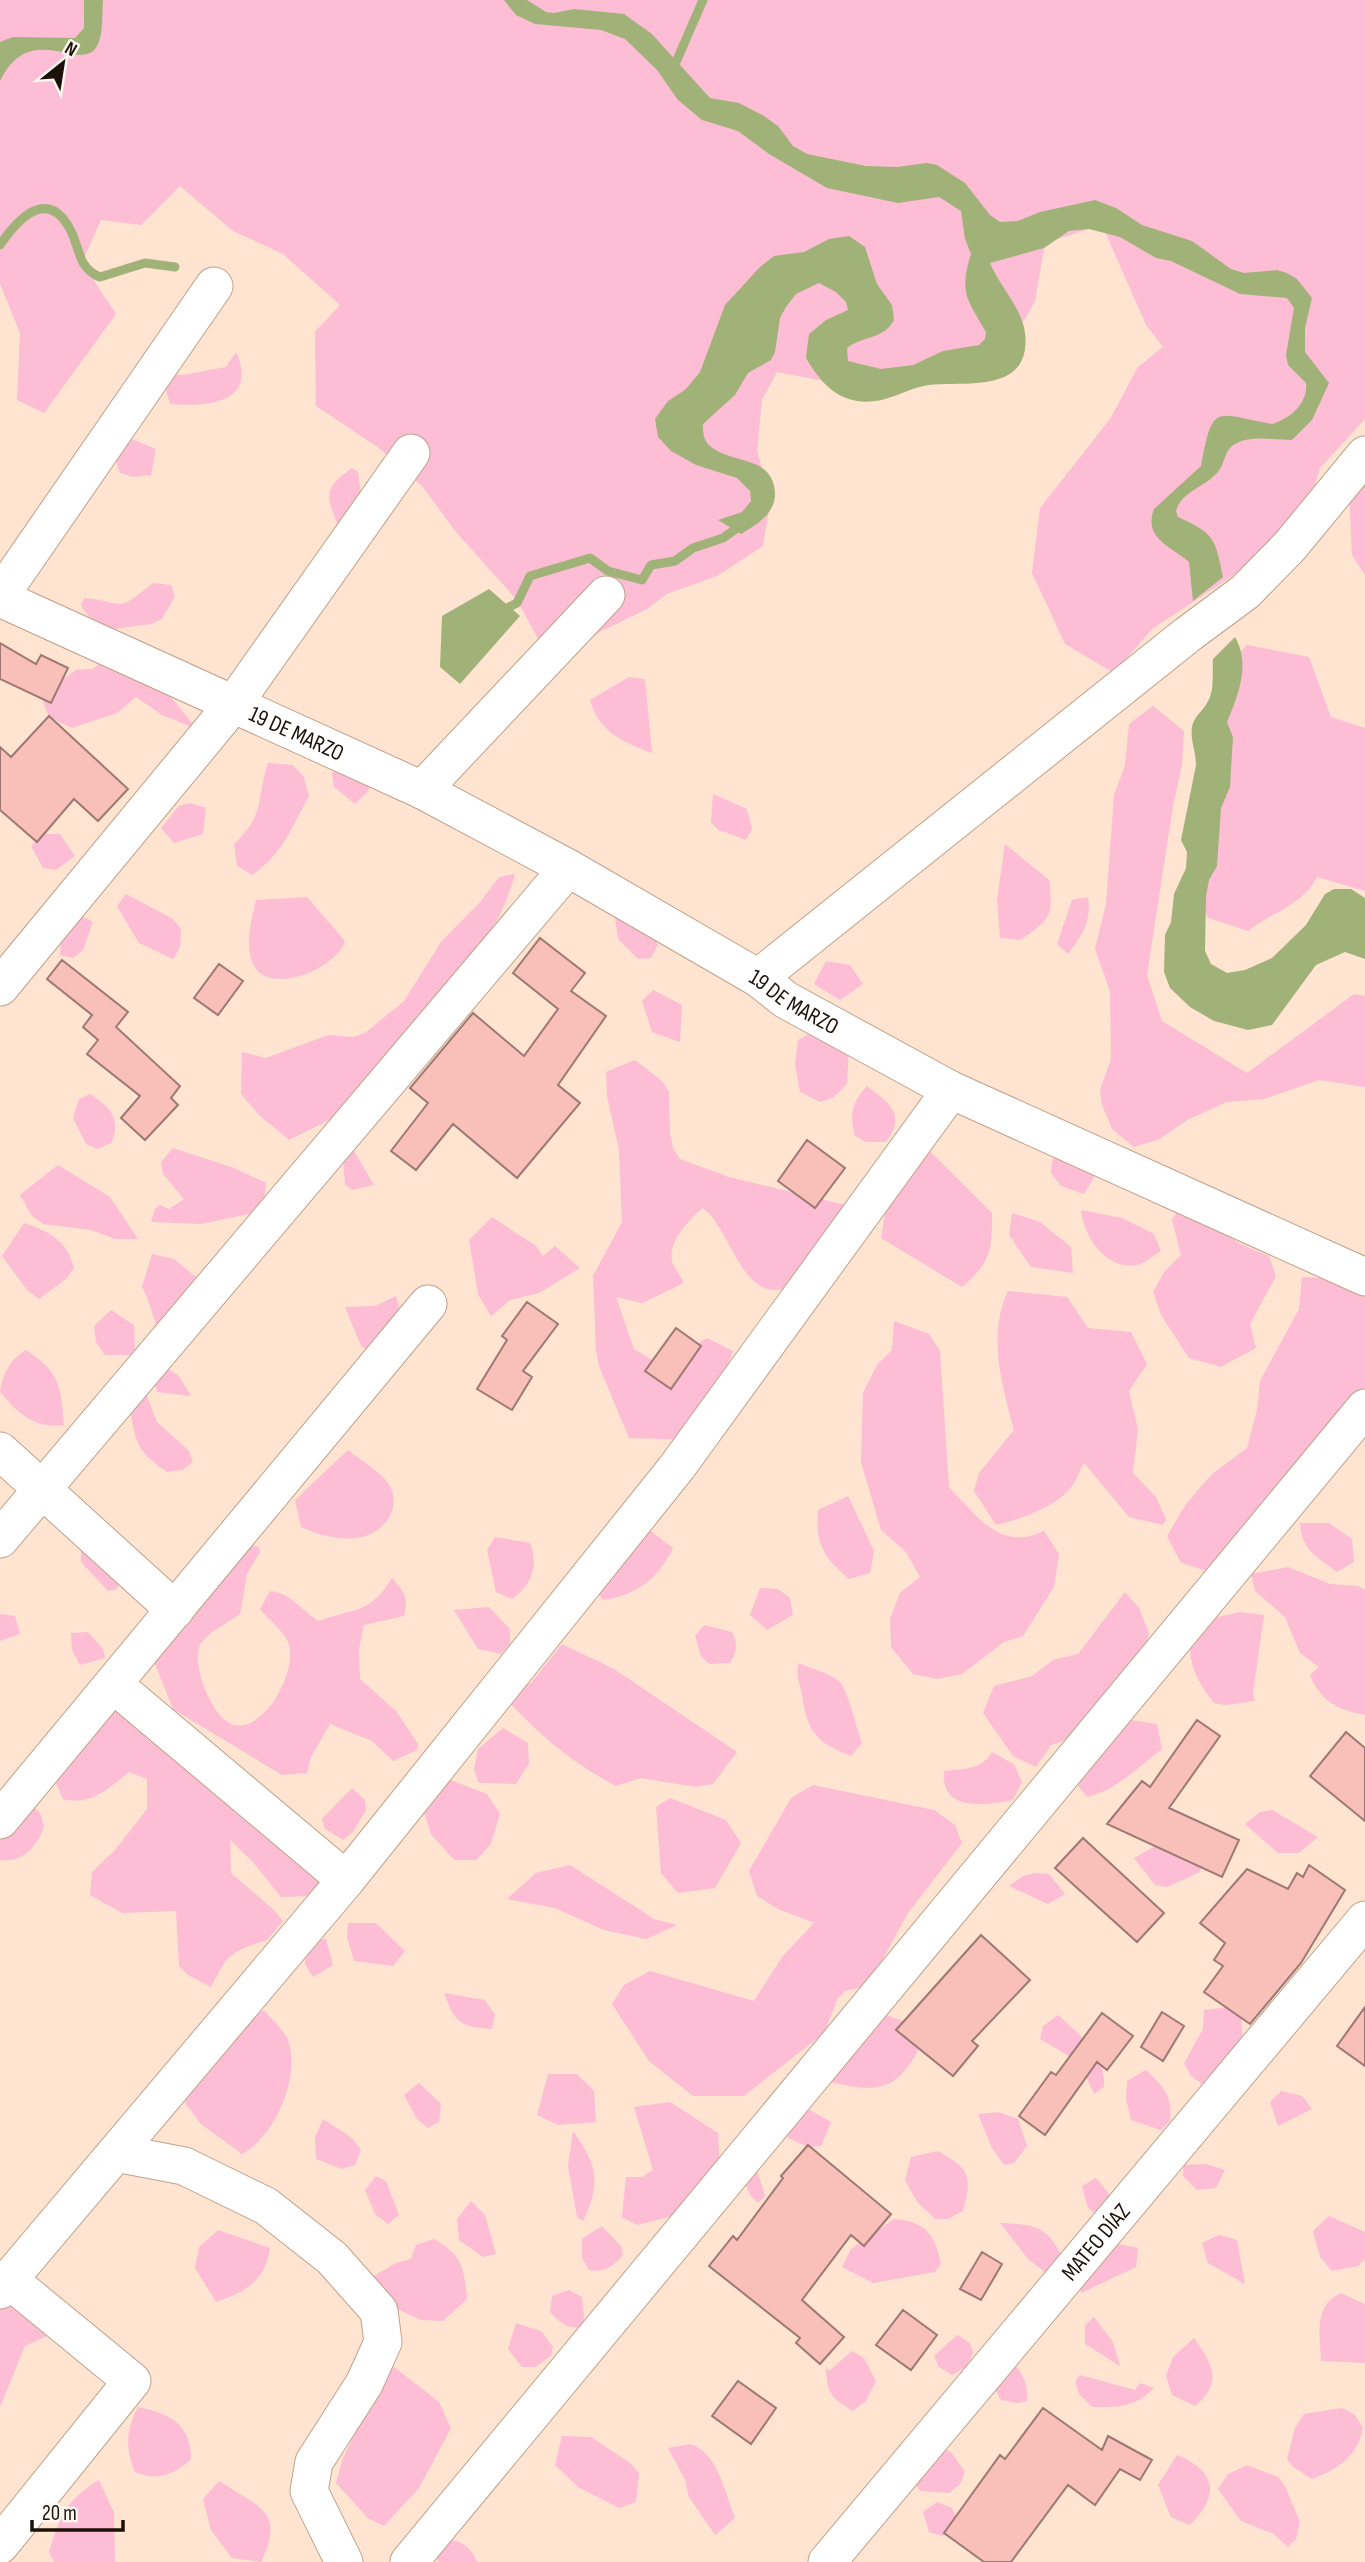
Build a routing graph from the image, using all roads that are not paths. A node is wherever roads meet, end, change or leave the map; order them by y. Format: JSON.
{"nodes":[{"id":1,"x":214,"y":286,"type":"dead end"},
{"id":2,"x":411,"y":453,"type":"dead end"},
{"id":3,"x":1365,"y":454,"type":"edge"},
{"id":4,"x":606,"y":595,"type":"dead end"},
{"id":5,"x":0,"y":597,"type":"edge"},
{"id":6,"x":235,"y":702,"type":"junction"},
{"id":7,"x":422,"y":790,"type":"junction"},
{"id":8,"x":568,"y":868,"type":"junction"},
{"id":9,"x":758,"y":978,"type":"junction"},
{"id":10,"x":0,"y":987,"type":"edge"},
{"id":11,"x":951,"y":1090,"type":"junction"},
{"id":12,"x":1365,"y":1278,"type":"edge"},
{"id":13,"x":428,"y":1304,"type":"dead end"},
{"id":14,"x":1365,"y":1408,"type":"edge"},
{"id":15,"x":0,"y":1451,"type":"edge"},
{"id":16,"x":44,"y":1489,"type":"junction"},
{"id":17,"x":0,"y":1539,"type":"edge"},
{"id":18,"x":175,"y":1610,"type":"junction"},
{"id":19,"x":113,"y":1684,"type":"junction"},
{"id":20,"x":0,"y":1820,"type":"edge"},
{"id":21,"x":346,"y":1880,"type":"junction"},
{"id":22,"x":1365,"y":1920,"type":"edge"},
{"id":23,"x":116,"y":2153,"type":"junction"},
{"id":24,"x":4,"y":2285,"type":"edge"},
{"id":25,"x":0,"y":2545,"type":"edge"},
{"id":26,"x":344,"y":2562,"type":"edge"},
{"id":27,"x":409,"y":2562,"type":"edge"},
{"id":28,"x":827,"y":2562,"type":"edge"}],
"edges":[{"from":1,"to":5,"type":"street"},
{"from":2,"to":6,"type":"street"},
{"from":3,"to":9,"type":"street"},
{"from":4,"to":7,"type":"street"},
{"from":5,"to":6,"type":"street","name":"19 DE MARZO"},
{"from":6,"to":7,"type":"street","name":"19 DE MARZO"},
{"from":6,"to":10,"type":"street"},
{"from":7,"to":8,"type":"street","name":"19 DE MARZO"},
{"from":8,"to":9,"type":"street","name":"19 DE MARZO"},
{"from":8,"to":16,"type":"street"},
{"from":9,"to":11,"type":"street","name":"19 DE MARZO"},
{"from":11,"to":12,"type":"street","name":"19 DE MARZO"},
{"from":11,"to":21,"type":"street"},
{"from":13,"to":18,"type":"street"},
{"from":14,"to":27,"type":"street"},
{"from":15,"to":16,"type":"street"},
{"from":16,"to":17,"type":"street"},
{"from":16,"to":18,"type":"street"},
{"from":18,"to":19,"type":"street"},
{"from":19,"to":20,"type":"street"},
{"from":19,"to":21,"type":"street"},
{"from":21,"to":23,"type":"street"},
{"from":22,"to":28,"type":"street","name":"MATEO DÍAZ"},
{"from":23,"to":24,"type":"street"},
{"from":23,"to":26,"type":"street"},
{"from":24,"to":25,"type":"street"}]}
